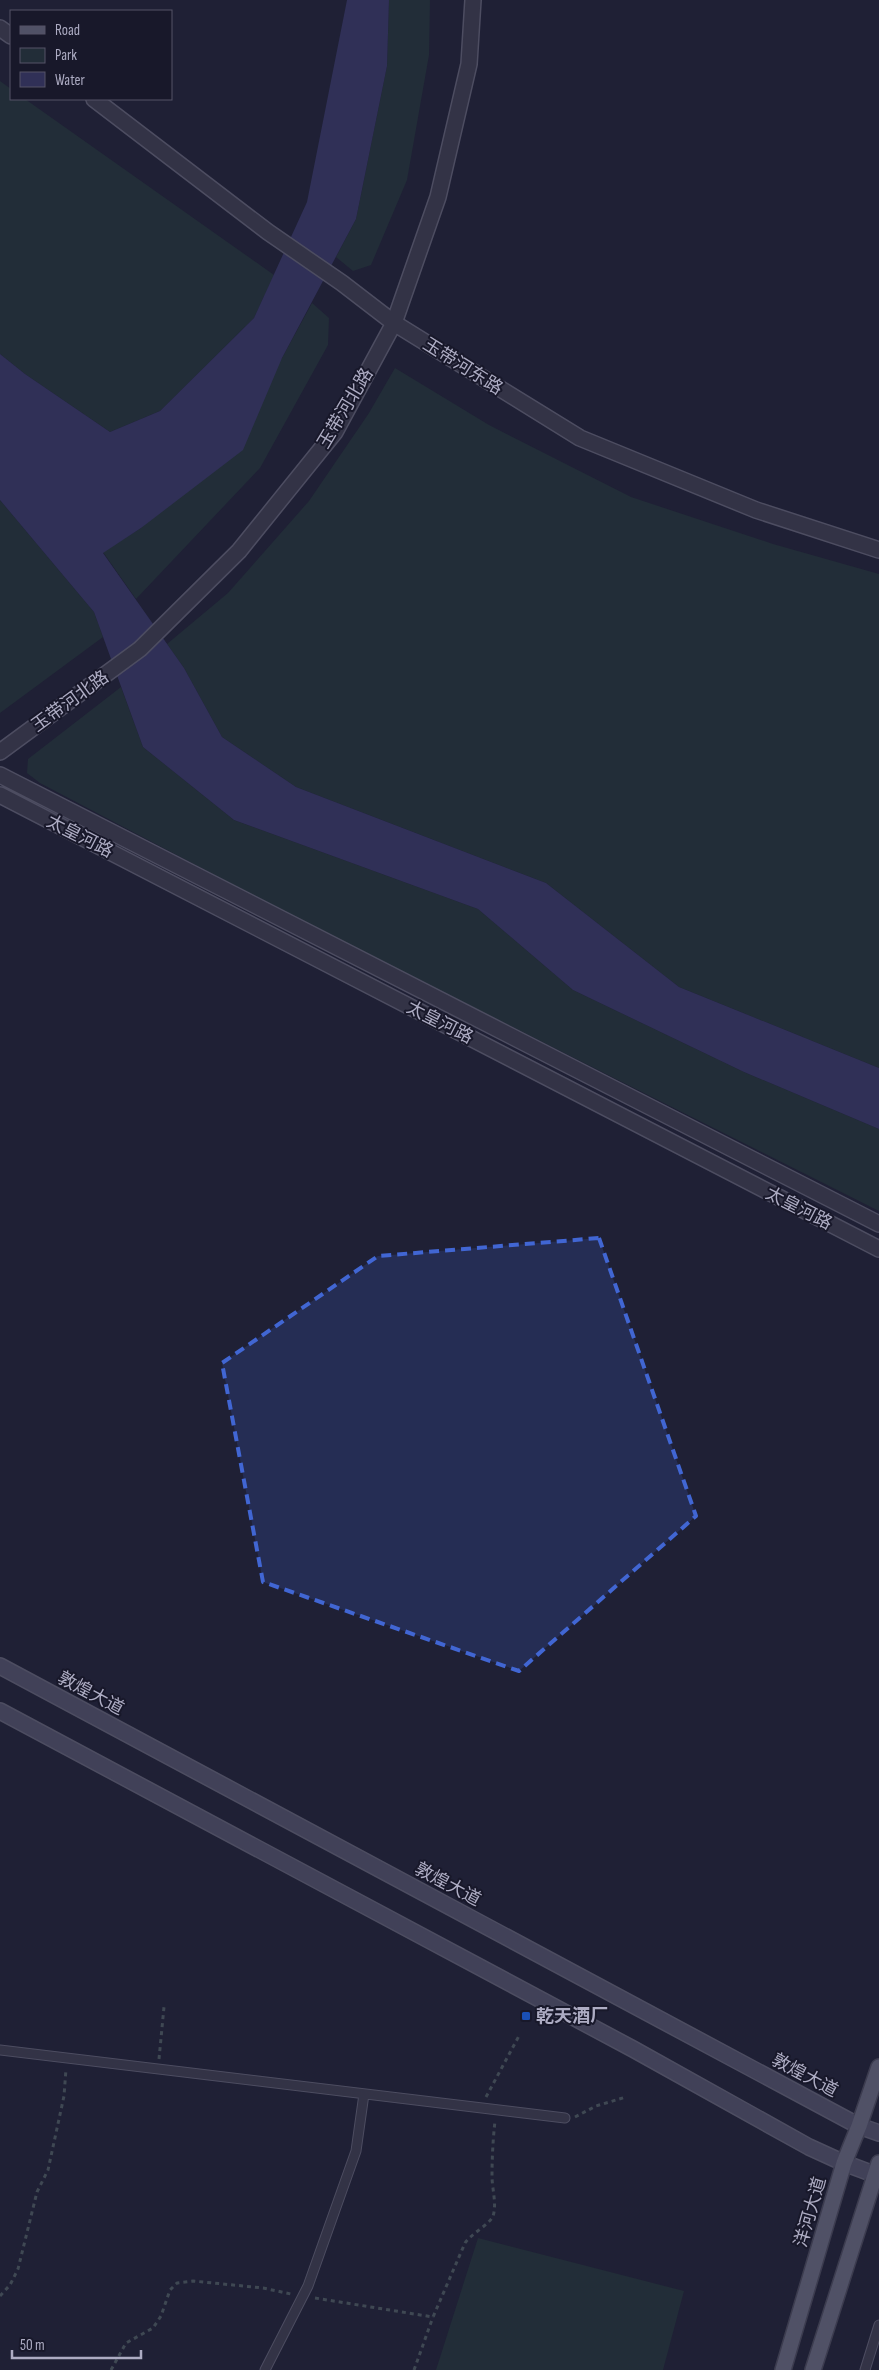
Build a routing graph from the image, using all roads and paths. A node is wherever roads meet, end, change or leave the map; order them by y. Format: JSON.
{"nodes":[{"id":1,"x":473,"y":0,"type":"edge"},
{"id":2,"x":95,"y":100,"type":"edge"},
{"id":3,"x":394,"y":323,"type":"junction"},
{"id":4,"x":879,"y":550,"type":"edge"},
{"id":5,"x":0,"y":752,"type":"edge"},
{"id":6,"x":0,"y":775,"type":"edge"},
{"id":7,"x":0,"y":795,"type":"edge"},
{"id":8,"x":879,"y":1224,"type":"edge"},
{"id":9,"x":879,"y":1249,"type":"edge"},
{"id":10,"x":0,"y":1666,"type":"edge"},
{"id":11,"x":0,"y":1711,"type":"edge"},
{"id":12,"x":164,"y":2007,"type":"dead end"},
{"id":13,"x":520,"y":2034,"type":"dead end"},
{"id":14,"x":0,"y":2050,"type":"edge"},
{"id":15,"x":67,"y":2058,"type":"junction"},
{"id":16,"x":879,"y":2067,"type":"edge"},
{"id":17,"x":158,"y":2069,"type":"junction"},
{"id":18,"x":364,"y":2094,"type":"junction"},
{"id":19,"x":626,"y":2097,"type":"dead end"},
{"id":20,"x":480,"y":2108,"type":"junction"},
{"id":21,"x":495,"y":2110,"type":"junction"},
{"id":22,"x":565,"y":2118,"type":"joint"},
{"id":23,"x":860,"y":2126,"type":"junction"},
{"id":24,"x":879,"y":2133,"type":"edge"},
{"id":25,"x":844,"y":2163,"type":"junction"},
{"id":26,"x":878,"y":2171,"type":"edge"},
{"id":27,"x":0,"y":2296,"type":"edge"},
{"id":28,"x":303,"y":2296,"type":"junction"},
{"id":29,"x":433,"y":2317,"type":"junction"},
{"id":30,"x":879,"y":2325,"type":"edge"},
{"id":31,"x":111,"y":2370,"type":"edge"},
{"id":32,"x":265,"y":2370,"type":"edge"},
{"id":33,"x":414,"y":2370,"type":"edge"},
{"id":34,"x":783,"y":2370,"type":"edge"},
{"id":35,"x":813,"y":2370,"type":"edge"},
{"id":36,"x":864,"y":2370,"type":"edge"}],
"edges":[{"from":1,"to":3,"type":"street","name":"玉带河北路"},
{"from":2,"to":3,"type":"street","name":"玉带河东路"},
{"from":3,"to":4,"type":"street","name":"玉带河东路"},
{"from":3,"to":5,"type":"street","name":"玉带河北路"},
{"from":6,"to":8,"type":"street","name":"太皇河路"},
{"from":7,"to":9,"type":"street","name":"太皇河路"},
{"from":10,"to":23,"type":"main road","name":"敦煌大道"},
{"from":11,"to":25,"type":"main road"},
{"from":12,"to":17,"type":"path"},
{"from":13,"to":20,"type":"path"},
{"from":14,"to":15,"type":"lane"},
{"from":15,"to":17,"type":"lane"},
{"from":15,"to":27,"type":"path"},
{"from":16,"to":23,"type":"main road","name":"洋河大道"},
{"from":17,"to":18,"type":"lane"},
{"from":18,"to":20,"type":"lane"},
{"from":18,"to":28,"type":"lane"},
{"from":19,"to":22,"type":"path"},
{"from":20,"to":21,"type":"lane"},
{"from":21,"to":22,"type":"lane"},
{"from":21,"to":29,"type":"path"},
{"from":23,"to":24,"type":"main road","name":"敦煌大道"},
{"from":23,"to":25,"type":"main road","name":"洋河大道"},
{"from":25,"to":26,"type":"main road"},
{"from":25,"to":34,"type":"main road","name":"洋河大道"},
{"from":26,"to":35,"type":"main road"},
{"from":28,"to":29,"type":"path"},
{"from":28,"to":31,"type":"path"},
{"from":28,"to":32,"type":"lane"},
{"from":29,"to":33,"type":"path"},
{"from":30,"to":36,"type":"lane"}]}
